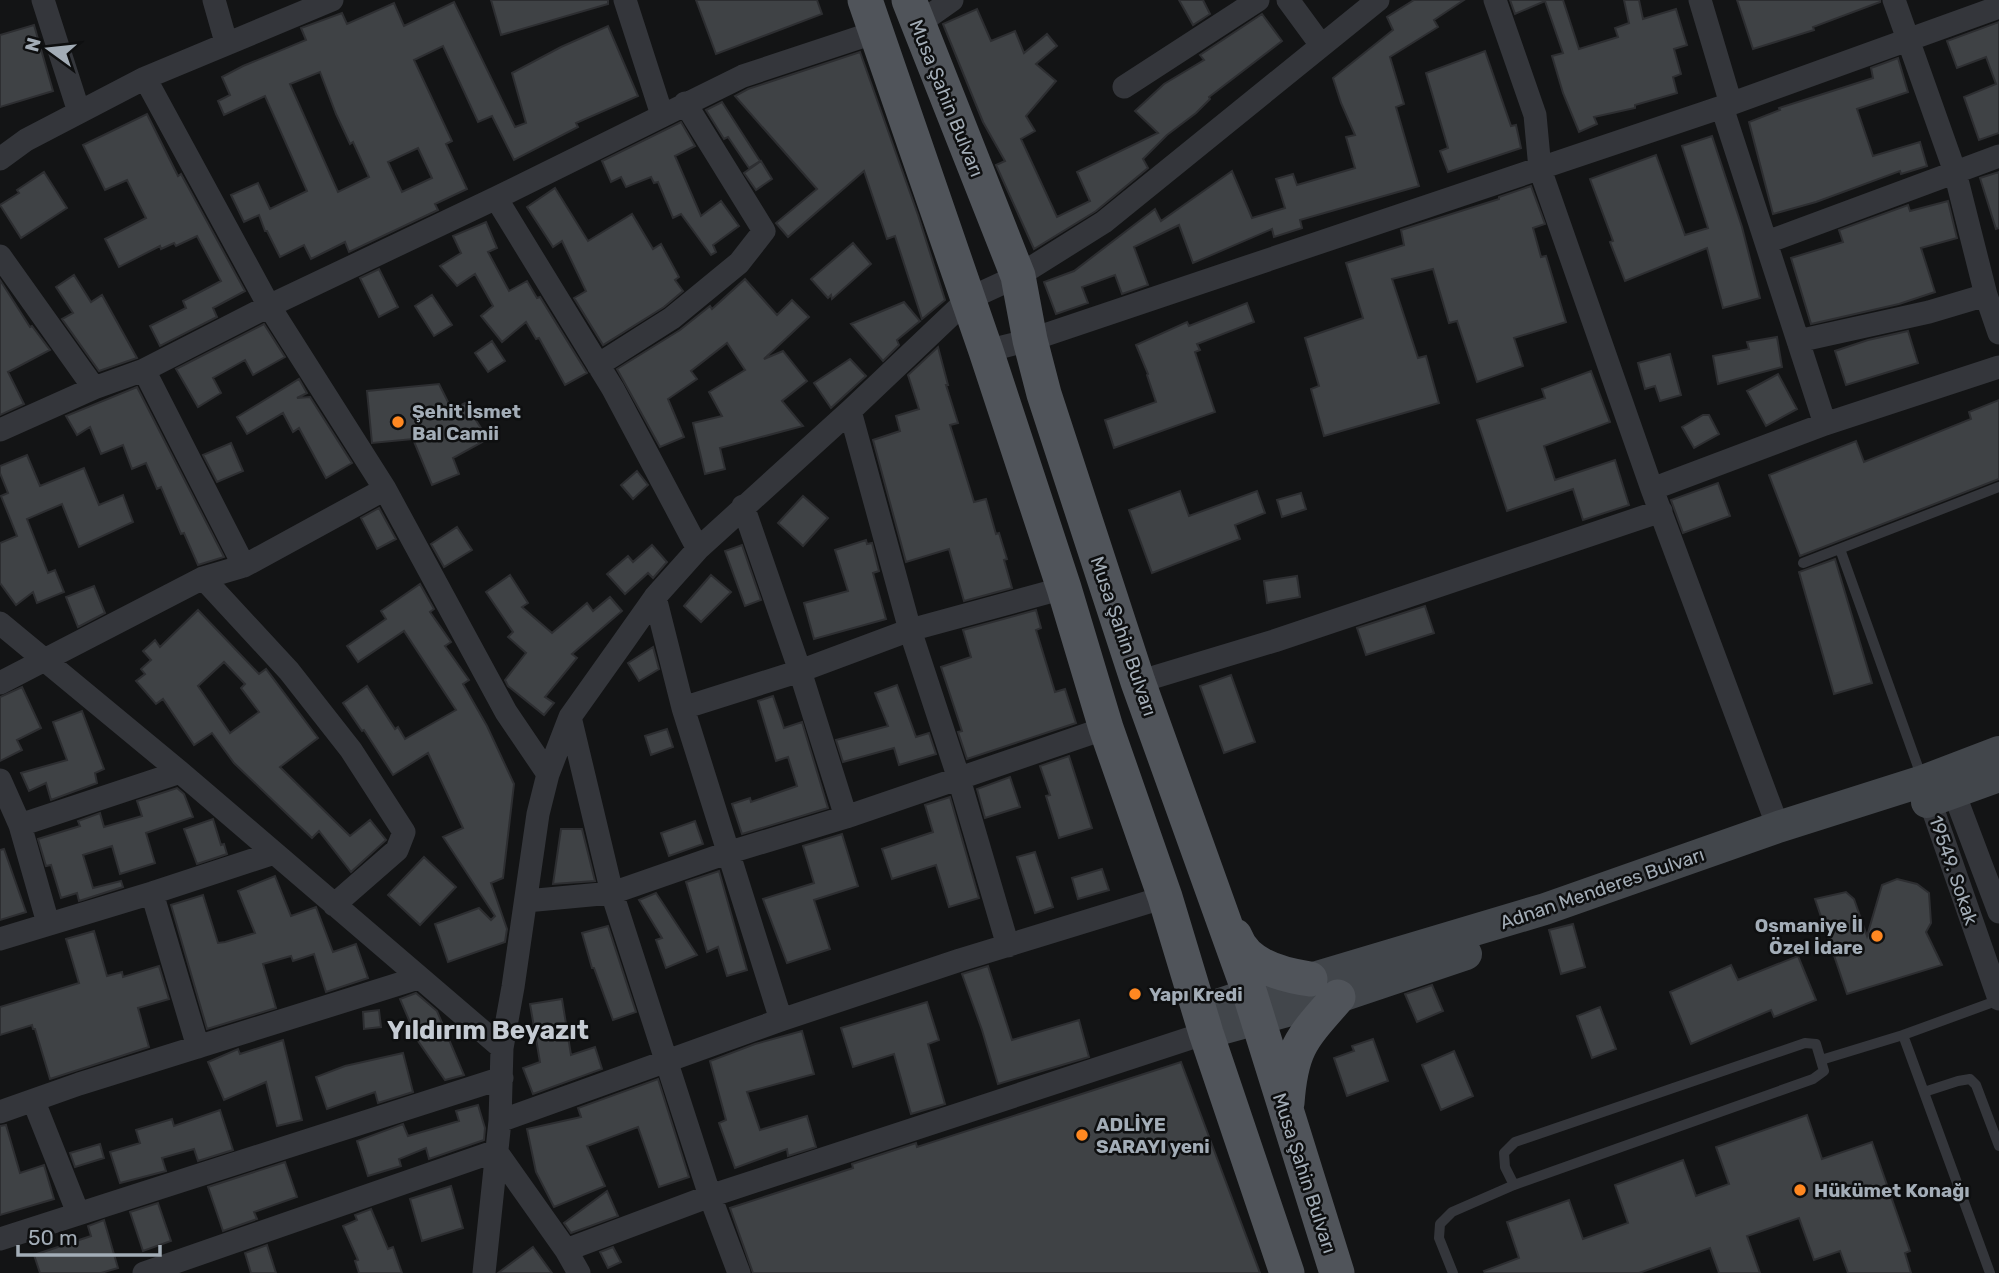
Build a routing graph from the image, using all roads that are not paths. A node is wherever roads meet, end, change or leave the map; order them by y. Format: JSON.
{"nodes":[{"id":1,"x":43,"y":0,"type":"edge"},
{"id":2,"x":214,"y":0,"type":"edge"},
{"id":3,"x":332,"y":0,"type":"edge"},
{"id":4,"x":625,"y":0,"type":"edge"},
{"id":5,"x":952,"y":0,"type":"edge"},
{"id":6,"x":1258,"y":0,"type":"edge"},
{"id":7,"x":1288,"y":0,"type":"edge"},
{"id":8,"x":1378,"y":0,"type":"edge"},
{"id":9,"x":1494,"y":0,"type":"edge"},
{"id":10,"x":1700,"y":0,"type":"edge"},
{"id":11,"x":1894,"y":0,"type":"edge"},
{"id":12,"x":1999,"y":7,"type":"edge"},
{"id":13,"x":913,"y":12,"type":"edge"},
{"id":14,"x":871,"y":16,"type":"edge"},
{"id":15,"x":1908,"y":38,"type":"junction"},
{"id":16,"x":226,"y":42,"type":"junction"},
{"id":17,"x":1321,"y":44,"type":"junction"},
{"id":18,"x":145,"y":78,"type":"junction"},
{"id":19,"x":1124,"y":87,"type":"dead end"},
{"id":20,"x":685,"y":103,"type":"junction"},
{"id":21,"x":1726,"y":105,"type":"junction"},
{"id":22,"x":79,"y":112,"type":"junction"},
{"id":23,"x":662,"y":115,"type":"junction"},
{"id":24,"x":1999,"y":156,"type":"edge"},
{"id":25,"x":0,"y":159,"type":"edge"},
{"id":26,"x":1540,"y":169,"type":"junction"},
{"id":27,"x":1955,"y":172,"type":"junction"},
{"id":28,"x":496,"y":198,"type":"junction"},
{"id":29,"x":1767,"y":242,"type":"junction"},
{"id":30,"x":0,"y":256,"type":"edge"},
{"id":31,"x":1018,"y":276,"type":"junction"},
{"id":32,"x":1986,"y":295,"type":"junction"},
{"id":33,"x":968,"y":299,"type":"junction"},
{"id":34,"x":269,"y":306,"type":"junction"},
{"id":35,"x":1999,"y":333,"type":"edge"},
{"id":36,"x":1030,"y":340,"type":"junction"},
{"id":37,"x":1798,"y":341,"type":"junction"},
{"id":38,"x":986,"y":351,"type":"junction"},
{"id":39,"x":598,"y":365,"type":"junction"},
{"id":40,"x":1999,"y":367,"type":"edge"},
{"id":41,"x":144,"y":370,"type":"junction"},
{"id":42,"x":94,"y":388,"type":"junction"},
{"id":43,"x":850,"y":411,"type":"junction"},
{"id":44,"x":1825,"y":424,"type":"junction"},
{"id":45,"x":0,"y":430,"type":"edge"},
{"id":46,"x":1999,"y":487,"type":"edge"},
{"id":47,"x":385,"y":489,"type":"junction"},
{"id":48,"x":1652,"y":489,"type":"junction"},
{"id":49,"x":743,"y":506,"type":"junction"},
{"id":50,"x":1661,"y":511,"type":"junction"},
{"id":51,"x":698,"y":549,"type":"junction"},
{"id":52,"x":1840,"y":549,"type":"junction"},
{"id":53,"x":1803,"y":563,"type":"dead end"},
{"id":54,"x":244,"y":566,"type":"junction"},
{"id":55,"x":203,"y":578,"type":"junction"},
{"id":56,"x":1064,"y":588,"type":"junction"},
{"id":57,"x":655,"y":597,"type":"junction"},
{"id":58,"x":0,"y":623,"type":"edge"},
{"id":59,"x":910,"y":630,"type":"junction"},
{"id":60,"x":45,"y":661,"type":"junction"},
{"id":61,"x":800,"y":671,"type":"junction"},
{"id":62,"x":1138,"y":682,"type":"junction"},
{"id":63,"x":0,"y":683,"type":"edge"},
{"id":64,"x":683,"y":708,"type":"junction"},
{"id":65,"x":570,"y":717,"type":"junction"},
{"id":66,"x":1106,"y":728,"type":"junction"},
{"id":67,"x":1999,"y":752,"type":"edge"},
{"id":68,"x":180,"y":772,"type":"junction"},
{"id":69,"x":548,"y":774,"type":"junction"},
{"id":70,"x":1999,"y":776,"type":"edge"},
{"id":71,"x":959,"y":779,"type":"junction"},
{"id":72,"x":0,"y":780,"type":"edge"},
{"id":73,"x":1938,"y":786,"type":"junction"},
{"id":74,"x":846,"y":817,"type":"junction"},
{"id":75,"x":20,"y":825,"type":"junction"},
{"id":76,"x":1779,"y":827,"type":"junction"},
{"id":77,"x":274,"y":853,"type":"junction"},
{"id":78,"x":727,"y":853,"type":"junction"},
{"id":79,"x":152,"y":893,"type":"junction"},
{"id":80,"x":612,"y":893,"type":"junction"},
{"id":81,"x":1165,"y":897,"type":"junction"},
{"id":82,"x":526,"y":901,"type":"junction"},
{"id":83,"x":334,"y":905,"type":"junction"},
{"id":84,"x":1999,"y":912,"type":"edge"},
{"id":85,"x":48,"y":923,"type":"junction"},
{"id":86,"x":0,"y":939,"type":"edge"},
{"id":87,"x":1008,"y":946,"type":"junction"},
{"id":88,"x":418,"y":978,"type":"junction"},
{"id":89,"x":1324,"y":988,"type":"junction"},
{"id":90,"x":1999,"y":999,"type":"edge"},
{"id":91,"x":1254,"y":1007,"type":"junction"},
{"id":92,"x":781,"y":1020,"type":"junction"},
{"id":93,"x":1203,"y":1022,"type":"junction"},
{"id":94,"x":1903,"y":1035,"type":"junction"},
{"id":95,"x":198,"y":1047,"type":"junction"},
{"id":96,"x":502,"y":1048,"type":"junction"},
{"id":97,"x":1821,"y":1060,"type":"junction"},
{"id":98,"x":667,"y":1062,"type":"junction"},
{"id":99,"x":502,"y":1077,"type":"junction"},
{"id":100,"x":1924,"y":1092,"type":"junction"},
{"id":101,"x":34,"y":1101,"type":"junction"},
{"id":102,"x":0,"y":1112,"type":"edge"},
{"id":103,"x":1286,"y":1114,"type":"junction"},
{"id":104,"x":500,"y":1121,"type":"junction"},
{"id":105,"x":1999,"y":1146,"type":"edge"},
{"id":106,"x":495,"y":1157,"type":"junction"},
{"id":107,"x":1514,"y":1185,"type":"junction"},
{"id":108,"x":710,"y":1196,"type":"junction"},
{"id":109,"x":78,"y":1213,"type":"junction"},
{"id":110,"x":0,"y":1239,"type":"edge"},
{"id":111,"x":567,"y":1261,"type":"edge"},
{"id":112,"x":483,"y":1272,"type":"edge"},
{"id":113,"x":144,"y":1273,"type":"edge"},
{"id":114,"x":579,"y":1273,"type":"edge"},
{"id":115,"x":739,"y":1273,"type":"edge"},
{"id":116,"x":1287,"y":1273,"type":"edge"},
{"id":117,"x":1337,"y":1273,"type":"edge"},
{"id":118,"x":1453,"y":1273,"type":"edge"},
{"id":119,"x":1990,"y":1273,"type":"edge"}],
"edges":[{"from":1,"to":22,"type":"street"},
{"from":2,"to":16,"type":"street"},
{"from":3,"to":16,"type":"street"},
{"from":4,"to":23,"type":"street"},
{"from":5,"to":13,"type":"street"},
{"from":6,"to":19,"type":"street"},
{"from":7,"to":17,"type":"street"},
{"from":8,"to":17,"type":"street"},
{"from":9,"to":26,"type":"street"},
{"from":10,"to":21,"type":"street"},
{"from":11,"to":15,"type":"street"},
{"from":12,"to":15,"type":"street"},
{"from":13,"to":31,"type":"main road","name":"Musa Şahin Bulvarı"},
{"from":14,"to":20,"type":"street"},
{"from":14,"to":33,"type":"main road"},
{"from":15,"to":21,"type":"street"},
{"from":15,"to":27,"type":"street"},
{"from":16,"to":18,"type":"street"},
{"from":17,"to":31,"type":"street"},
{"from":18,"to":22,"type":"street"},
{"from":18,"to":34,"type":"street"},
{"from":20,"to":23,"type":"street"},
{"from":20,"to":39,"type":"street"},
{"from":21,"to":26,"type":"street"},
{"from":21,"to":29,"type":"street"},
{"from":22,"to":25,"type":"street"},
{"from":23,"to":28,"type":"street"},
{"from":24,"to":27,"type":"street"},
{"from":26,"to":36,"type":"street"},
{"from":26,"to":48,"type":"street"},
{"from":27,"to":29,"type":"street"},
{"from":27,"to":32,"type":"street"},
{"from":28,"to":34,"type":"street"},
{"from":28,"to":39,"type":"street"},
{"from":29,"to":37,"type":"street"},
{"from":30,"to":42,"type":"street"},
{"from":31,"to":33,"type":"street"},
{"from":31,"to":36,"type":"main road","name":"Musa Şahin Bulvarı"},
{"from":32,"to":35,"type":"street"},
{"from":32,"to":37,"type":"street"},
{"from":33,"to":38,"type":"main road"},
{"from":33,"to":43,"type":"street"},
{"from":34,"to":41,"type":"street"},
{"from":34,"to":47,"type":"street"},
{"from":36,"to":38,"type":"street"},
{"from":36,"to":62,"type":"main road","name":"Musa Şahin Bulvarı"},
{"from":37,"to":44,"type":"street"},
{"from":38,"to":56,"type":"main road"},
{"from":39,"to":51,"type":"street"},
{"from":40,"to":44,"type":"street"},
{"from":41,"to":42,"type":"street"},
{"from":41,"to":54,"type":"street"},
{"from":42,"to":45,"type":"street"},
{"from":43,"to":49,"type":"street"},
{"from":43,"to":59,"type":"street"},
{"from":44,"to":48,"type":"street"},
{"from":46,"to":52,"type":"lane"},
{"from":47,"to":54,"type":"street"},
{"from":47,"to":69,"type":"street"},
{"from":48,"to":50,"type":"street"},
{"from":49,"to":51,"type":"street"},
{"from":49,"to":61,"type":"street"},
{"from":50,"to":62,"type":"street"},
{"from":50,"to":76,"type":"street"},
{"from":51,"to":57,"type":"street"},
{"from":52,"to":53,"type":"lane"},
{"from":52,"to":73,"type":"lane"},
{"from":54,"to":55,"type":"street"},
{"from":55,"to":60,"type":"street"},
{"from":55,"to":83,"type":"street"},
{"from":56,"to":59,"type":"street"},
{"from":56,"to":66,"type":"main road"},
{"from":57,"to":64,"type":"street"},
{"from":57,"to":65,"type":"street"},
{"from":58,"to":60,"type":"street"},
{"from":59,"to":61,"type":"street"},
{"from":59,"to":71,"type":"street"},
{"from":60,"to":63,"type":"street"},
{"from":60,"to":68,"type":"street"},
{"from":61,"to":64,"type":"street"},
{"from":61,"to":74,"type":"street"},
{"from":62,"to":89,"type":"main road"},
{"from":62,"to":91,"type":"main road","name":"Musa Şahin Bulvarı"},
{"from":64,"to":78,"type":"street"},
{"from":65,"to":69,"type":"street"},
{"from":65,"to":80,"type":"street"},
{"from":66,"to":71,"type":"street"},
{"from":66,"to":81,"type":"main road"},
{"from":67,"to":73,"type":"main road","name":"Adnan Menderes Bulvarı"},
{"from":68,"to":75,"type":"street"},
{"from":68,"to":77,"type":"street"},
{"from":69,"to":82,"type":"street"},
{"from":70,"to":73,"type":"main road","name":"Adnan Menderes Bulvarı"},
{"from":71,"to":74,"type":"street"},
{"from":71,"to":87,"type":"street"},
{"from":72,"to":75,"type":"street"},
{"from":73,"to":76,"type":"main road","name":"Adnan Menderes Bulvarı"},
{"from":73,"to":84,"type":"street"},
{"from":73,"to":89,"type":"main road","name":"Adnan Menderes Bulvarı"},
{"from":73,"to":90,"type":"street","name":"19549. Sokak"},
{"from":74,"to":78,"type":"street"},
{"from":75,"to":85,"type":"street"},
{"from":76,"to":89,"type":"main road","name":"Adnan Menderes Bulvarı"},
{"from":77,"to":79,"type":"street"},
{"from":77,"to":83,"type":"street"},
{"from":78,"to":80,"type":"street"},
{"from":78,"to":92,"type":"street"},
{"from":79,"to":85,"type":"street"},
{"from":79,"to":95,"type":"street"},
{"from":80,"to":82,"type":"street"},
{"from":80,"to":98,"type":"street"},
{"from":81,"to":87,"type":"street"},
{"from":81,"to":93,"type":"main road"},
{"from":82,"to":96,"type":"street"},
{"from":83,"to":88,"type":"street"},
{"from":85,"to":86,"type":"street"},
{"from":87,"to":92,"type":"street"},
{"from":88,"to":95,"type":"street"},
{"from":88,"to":96,"type":"street"},
{"from":89,"to":91,"type":"main road","name":"Adnan Menderes Bulvarı"},
{"from":89,"to":103,"type":"main road"},
{"from":90,"to":94,"type":"lane"},
{"from":91,"to":93,"type":"main road","name":"Adnan Menderes Bulvarı"},
{"from":91,"to":103,"type":"main road","name":"Musa Şahin Bulvarı"},
{"from":92,"to":98,"type":"street"},
{"from":93,"to":108,"type":"street"},
{"from":93,"to":116,"type":"main road"},
{"from":94,"to":97,"type":"lane"},
{"from":94,"to":100,"type":"lane"},
{"from":95,"to":101,"type":"street"},
{"from":96,"to":99,"type":"street"},
{"from":97,"to":107,"type":"lane"},
{"from":97,"to":107,"type":"lane"},
{"from":98,"to":104,"type":"street"},
{"from":98,"to":108,"type":"street"},
{"from":99,"to":104,"type":"street"},
{"from":99,"to":109,"type":"street"},
{"from":100,"to":105,"type":"lane"},
{"from":100,"to":119,"type":"lane"},
{"from":101,"to":102,"type":"street"},
{"from":101,"to":109,"type":"street"},
{"from":103,"to":117,"type":"main road","name":"Musa Şahin Bulvarı"},
{"from":104,"to":106,"type":"street"},
{"from":106,"to":111,"type":"street"},
{"from":106,"to":112,"type":"street"},
{"from":106,"to":113,"type":"street"},
{"from":107,"to":118,"type":"lane"},
{"from":108,"to":111,"type":"street"},
{"from":108,"to":115,"type":"street"},
{"from":109,"to":110,"type":"street"},
{"from":111,"to":114,"type":"street"}]}
